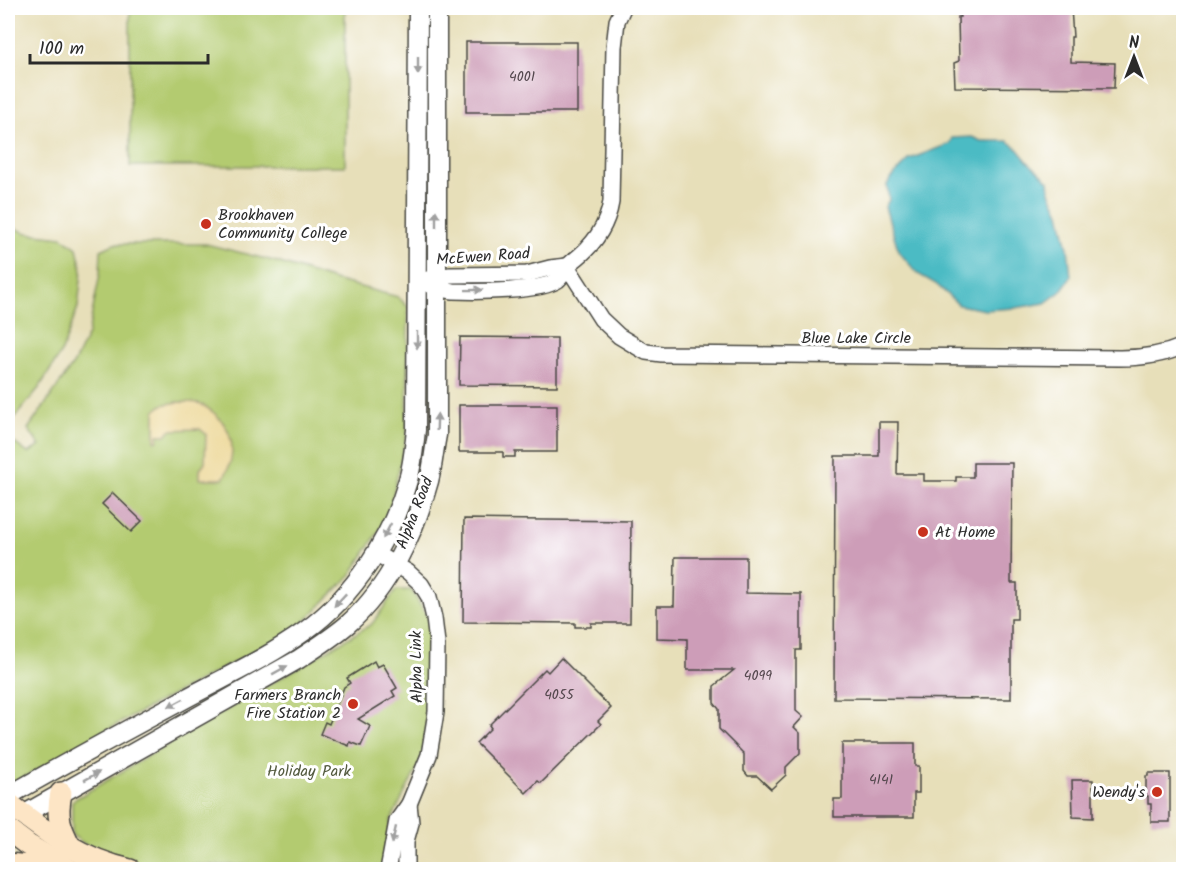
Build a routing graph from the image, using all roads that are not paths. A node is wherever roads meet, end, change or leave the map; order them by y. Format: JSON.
{"nodes":[{"id":1,"x":418,"y":8,"type":"edge"},
{"id":2,"x":437,"y":8,"type":"edge"},
{"id":3,"x":623,"y":8,"type":"edge"},
{"id":4,"x":567,"y":266,"type":"junction"},
{"id":5,"x":417,"y":281,"type":"junction"},
{"id":6,"x":436,"y":282,"type":"junction"},
{"id":7,"x":1184,"y":346,"type":"edge"},
{"id":8,"x":375,"y":553,"type":"junction"},
{"id":9,"x":395,"y":565,"type":"junction"},
{"id":10,"x":60,"y":794,"type":"junction"},
{"id":11,"x":8,"y":796,"type":"edge"},
{"id":12,"x":409,"y":804,"type":"junction"},
{"id":13,"x":13,"y":814,"type":"edge"},
{"id":14,"x":8,"y":830,"type":"edge"},
{"id":15,"x":71,"y":848,"type":"junction"},
{"id":16,"x":8,"y":864,"type":"edge"},
{"id":17,"x":62,"y":870,"type":"edge"},
{"id":18,"x":70,"y":870,"type":"edge"},
{"id":19,"x":130,"y":870,"type":"edge"},
{"id":20,"x":388,"y":870,"type":"edge"},
{"id":21,"x":406,"y":870,"type":"edge"}],
"edges":[{"from":1,"to":5,"type":"street","name":"Alpha Road","one_way":true},
{"from":6,"to":2,"type":"street","name":"Alpha Road","one_way":true},
{"from":3,"to":4,"type":"street","name":"McEwen Road"},
{"from":4,"to":6,"type":"street","name":"McEwen Road"},
{"from":4,"to":7,"type":"street","name":"Blue Lake Circle"},
{"from":5,"to":6,"type":"street","name":"McEwen Road"},
{"from":5,"to":8,"type":"street","name":"Alpha Road","one_way":true},
{"from":9,"to":6,"type":"street","name":"Alpha Road","one_way":true},
{"from":8,"to":9,"type":"street","name":"Alpha Link"},
{"from":8,"to":11,"type":"street","name":"Alpha Road","one_way":true},
{"from":10,"to":9,"type":"street","name":"Alpha Road","one_way":true},
{"from":9,"to":12,"type":"street","name":"Alpha Link"},
{"from":10,"to":13,"type":"street","name":"Alpha Road"},
{"from":10,"to":15,"type":"main road"},
{"from":12,"to":20,"type":"street","name":"Alpha Link","one_way":true},
{"from":12,"to":21,"type":"street","name":"Alpha Link"},
{"from":13,"to":15,"type":"main road"},
{"from":14,"to":18,"type":"main road"},
{"from":15,"to":19,"type":"main road"},
{"from":16,"to":17,"type":"main road"}]}
